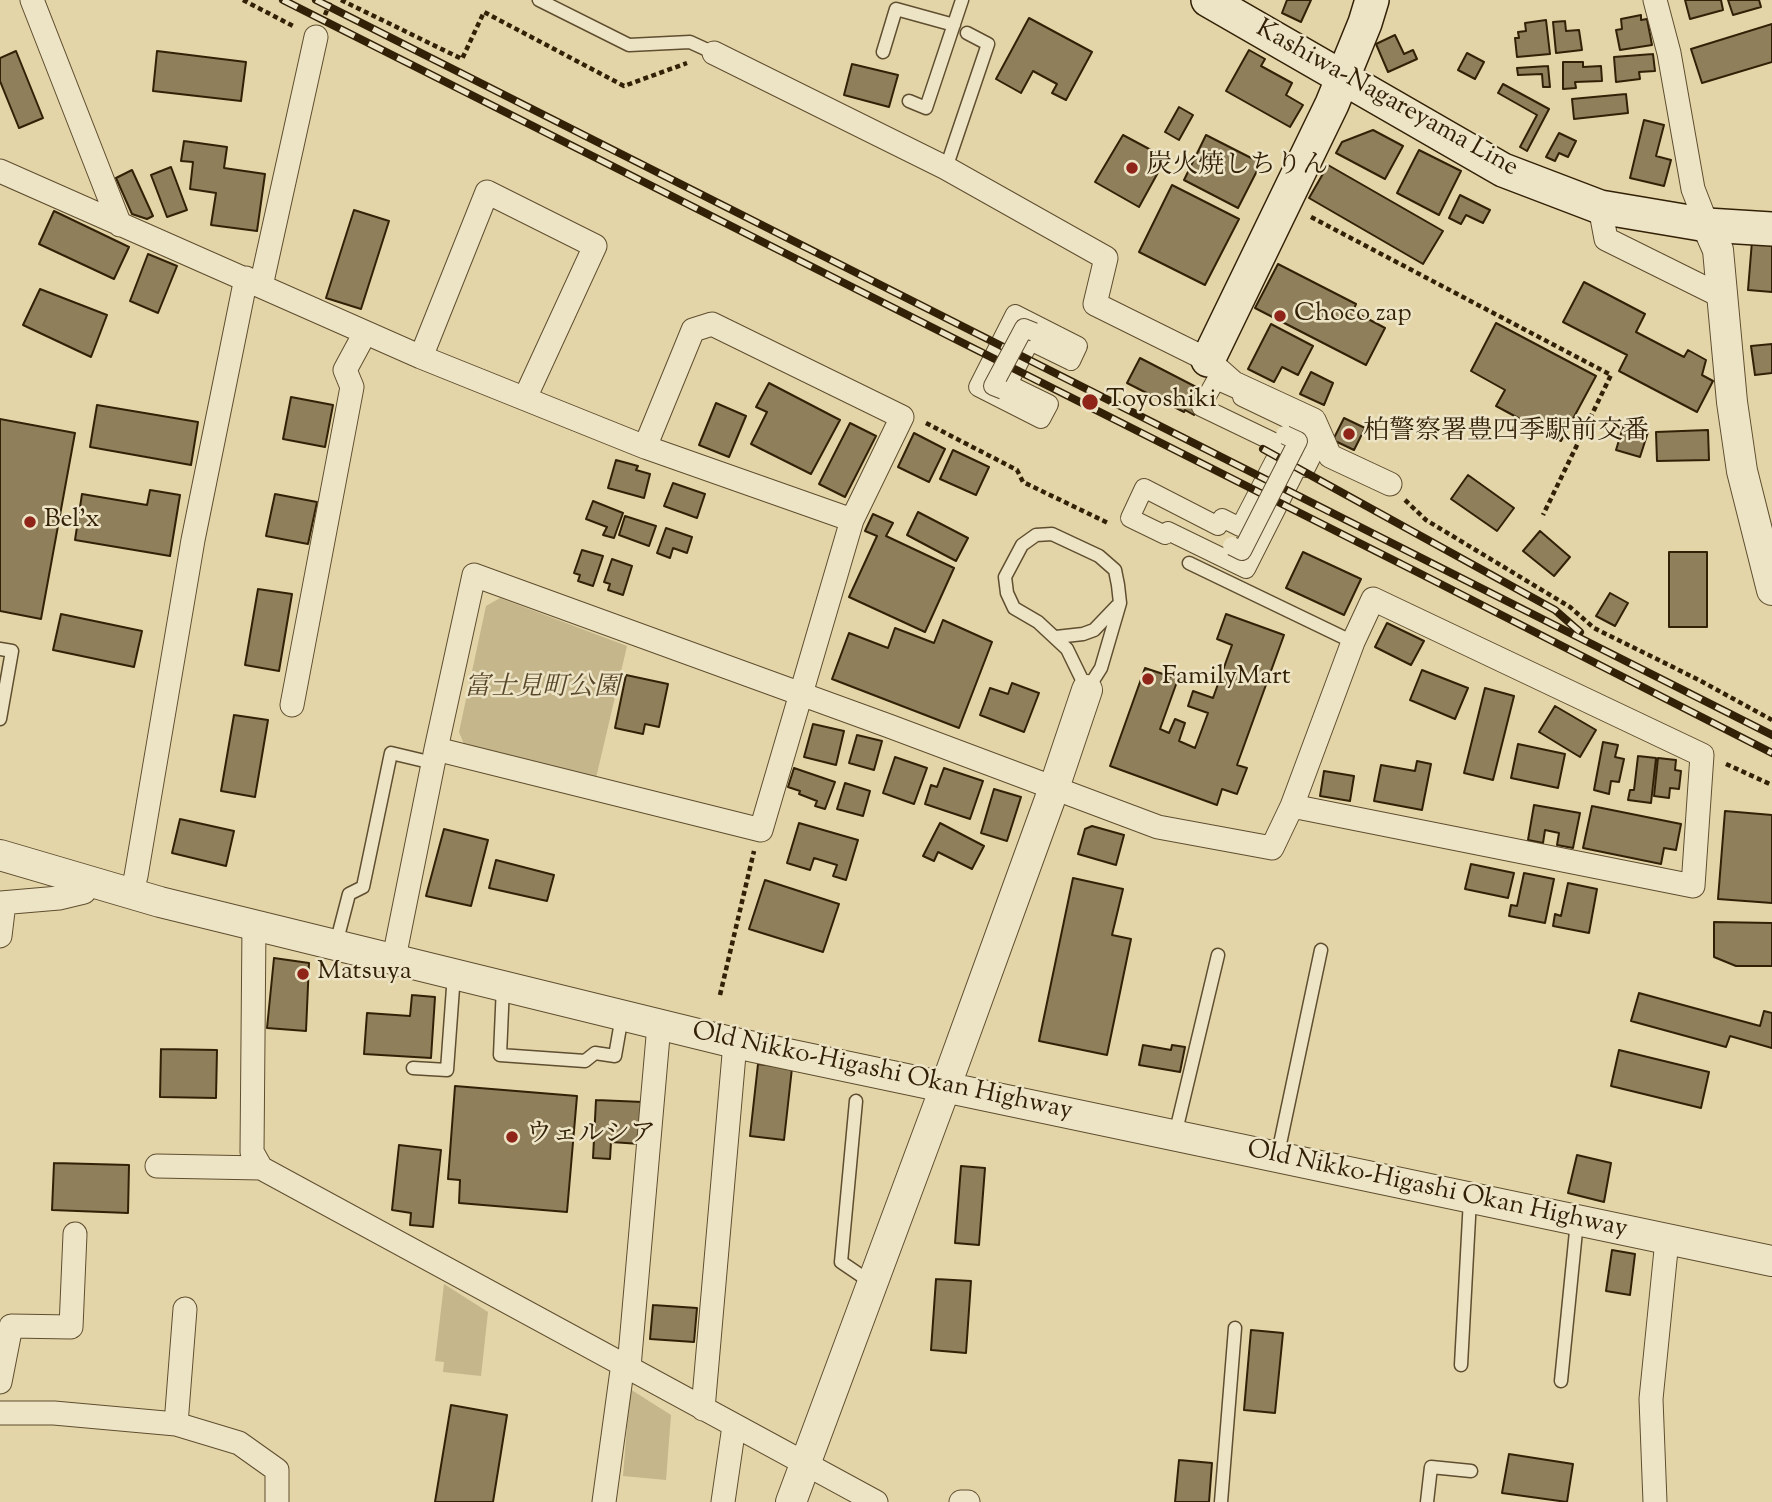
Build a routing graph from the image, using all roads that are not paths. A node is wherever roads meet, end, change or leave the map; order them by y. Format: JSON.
{"nodes":[{"id":1,"x":32,"y":0,"type":"edge"},
{"id":2,"x":539,"y":0,"type":"edge"},
{"id":3,"x":962,"y":0,"type":"edge"},
{"id":4,"x":1209,"y":0,"type":"edge"},
{"id":5,"x":1371,"y":0,"type":"edge"},
{"id":6,"x":1655,"y":0,"type":"edge"},
{"id":7,"x":954,"y":25,"type":"junction"},
{"id":8,"x":967,"y":33,"type":"dead end"},
{"id":9,"x":316,"y":37,"type":"road end"},
{"id":10,"x":883,"y":52,"type":"dead end"},
{"id":11,"x":714,"y":53,"type":"joint"},
{"id":12,"x":1343,"y":80,"type":"junction"},
{"id":13,"x":909,"y":101,"type":"dead end"},
{"id":14,"x":946,"y":168,"type":"junction"},
{"id":15,"x":0,"y":171,"type":"edge"},
{"id":16,"x":1601,"y":207,"type":"junction"},
{"id":17,"x":120,"y":225,"type":"junction"},
{"id":18,"x":1707,"y":225,"type":"junction"},
{"id":19,"x":1772,"y":229,"type":"edge"},
{"id":20,"x":253,"y":282,"type":"junction"},
{"id":21,"x":1723,"y":297,"type":"junction"},
{"id":22,"x":1034,"y":332,"type":"dead end"},
{"id":23,"x":365,"y":333,"type":"junction"},
{"id":24,"x":421,"y":357,"type":"junction"},
{"id":25,"x":1208,"y":360,"type":"junction"},
{"id":26,"x":1003,"y":390,"type":"dead end"},
{"id":27,"x":525,"y":398,"type":"junction"},
{"id":28,"x":1041,"y":419,"type":"joint"},
{"id":29,"x":1285,"y":435,"type":"dead end"},
{"id":30,"x":645,"y":447,"type":"junction"},
{"id":31,"x":1390,"y":484,"type":"road end"},
{"id":32,"x":852,"y":520,"type":"junction"},
{"id":33,"x":1149,"y":527,"type":"joint"},
{"id":34,"x":1232,"y":546,"type":"dead end"},
{"id":35,"x":1189,"y":563,"type":"dead end"},
{"id":36,"x":1772,"y":590,"type":"edge"},
{"id":37,"x":1120,"y":603,"type":"junction"},
{"id":38,"x":1056,"y":637,"type":"junction"},
{"id":39,"x":1353,"y":642,"type":"junction"},
{"id":40,"x":0,"y":649,"type":"edge"},
{"id":41,"x":1087,"y":690,"type":"junction"},
{"id":42,"x":799,"y":693,"type":"junction"},
{"id":43,"x":292,"y":705,"type":"dead end"},
{"id":44,"x":0,"y":716,"type":"edge"},
{"id":45,"x":435,"y":756,"type":"junction"},
{"id":46,"x":1054,"y":788,"type":"junction"},
{"id":47,"x":1292,"y":807,"type":"junction"},
{"id":48,"x":0,"y":856,"type":"edge"},
{"id":49,"x":88,"y":882,"type":"junction"},
{"id":50,"x":131,"y":894,"type":"junction"},
{"id":51,"x":2,"y":903,"type":"edge"},
{"id":52,"x":254,"y":925,"type":"junction"},
{"id":53,"x":0,"y":936,"type":"edge"},
{"id":54,"x":336,"y":944,"type":"junction"},
{"id":55,"x":1321,"y":950,"type":"dead end"},
{"id":56,"x":1218,"y":955,"type":"dead end"},
{"id":57,"x":394,"y":958,"type":"junction"},
{"id":58,"x":454,"y":974,"type":"junction"},
{"id":59,"x":503,"y":986,"type":"junction"},
{"id":60,"x":622,"y":1016,"type":"junction"},
{"id":61,"x":659,"y":1025,"type":"junction"},
{"id":62,"x":735,"y":1043,"type":"junction"},
{"id":63,"x":412,"y":1068,"type":"dead end"},
{"id":64,"x":945,"y":1088,"type":"junction"},
{"id":65,"x":856,"y":1101,"type":"dead end"},
{"id":66,"x":1175,"y":1136,"type":"junction"},
{"id":67,"x":1277,"y":1158,"type":"junction"},
{"id":68,"x":158,"y":1166,"type":"dead end"},
{"id":69,"x":261,"y":1168,"type":"junction"},
{"id":70,"x":1470,"y":1199,"type":"junction"},
{"id":71,"x":1577,"y":1222,"type":"junction"},
{"id":72,"x":75,"y":1234,"type":"dead end"},
{"id":73,"x":1667,"y":1240,"type":"junction"},
{"id":74,"x":1772,"y":1261,"type":"edge"},
{"id":75,"x":872,"y":1283,"type":"junction"},
{"id":76,"x":185,"y":1309,"type":"dead end"},
{"id":77,"x":5,"y":1325,"type":"edge"},
{"id":78,"x":1236,"y":1328,"type":"dead end"},
{"id":79,"x":626,"y":1365,"type":"junction"},
{"id":80,"x":1461,"y":1365,"type":"dead end"},
{"id":81,"x":1561,"y":1381,"type":"dead end"},
{"id":82,"x":0,"y":1382,"type":"edge"},
{"id":83,"x":703,"y":1409,"type":"junction"},
{"id":84,"x":0,"y":1413,"type":"edge"},
{"id":85,"x":176,"y":1424,"type":"junction"},
{"id":86,"x":734,"y":1426,"type":"junction"},
{"id":87,"x":804,"y":1463,"type":"junction"},
{"id":88,"x":1471,"y":1471,"type":"dead end"},
{"id":89,"x":277,"y":1502,"type":"edge"},
{"id":90,"x":604,"y":1502,"type":"edge"},
{"id":91,"x":723,"y":1502,"type":"edge"},
{"id":92,"x":791,"y":1502,"type":"edge"},
{"id":93,"x":876,"y":1502,"type":"edge"},
{"id":94,"x":961,"y":1502,"type":"edge"},
{"id":95,"x":968,"y":1502,"type":"edge"},
{"id":96,"x":1220,"y":1502,"type":"edge"},
{"id":97,"x":1427,"y":1502,"type":"edge"},
{"id":98,"x":1655,"y":1502,"type":"edge"}],
"edges":[{"from":1,"to":17,"type":"street"},
{"from":2,"to":11,"type":"lane"},
{"from":3,"to":7,"type":"lane"},
{"from":4,"to":12,"type":"main road","name":"Kashiwa-Nagareyama Line"},
{"from":5,"to":12,"type":"main road"},
{"from":6,"to":18,"type":"street"},
{"from":7,"to":10,"type":"lane"},
{"from":7,"to":13,"type":"lane"},
{"from":8,"to":14,"type":"lane"},
{"from":9,"to":20,"type":"street"},
{"from":11,"to":14,"type":"street"},
{"from":12,"to":16,"type":"main road","name":"Kashiwa-Nagareyama Line"},
{"from":12,"to":25,"type":"main road"},
{"from":14,"to":25,"type":"street"},
{"from":15,"to":17,"type":"street"},
{"from":16,"to":18,"type":"main road","name":"Kashiwa-Nagareyama Line"},
{"from":16,"to":21,"type":"street"},
{"from":17,"to":20,"type":"street"},
{"from":18,"to":19,"type":"main road","name":"Kashiwa-Nagareyama Line"},
{"from":18,"to":21,"type":"street"},
{"from":20,"to":23,"type":"street"},
{"from":20,"to":50,"type":"street"},
{"from":21,"to":36,"type":"street"},
{"from":22,"to":26,"type":"street","bridge":true},
{"from":23,"to":24,"type":"street"},
{"from":23,"to":43,"type":"street"},
{"from":24,"to":27,"type":"street"},
{"from":24,"to":27,"type":"street"},
{"from":25,"to":31,"type":"street"},
{"from":27,"to":30,"type":"street"},
{"from":28,"to":28,"type":"street"},
{"from":29,"to":34,"type":"street","bridge":true},
{"from":30,"to":32,"type":"street"},
{"from":30,"to":32,"type":"street"},
{"from":32,"to":42,"type":"street"},
{"from":33,"to":33,"type":"street"},
{"from":35,"to":39,"type":"lane"},
{"from":37,"to":38,"type":"lane"},
{"from":37,"to":38,"type":"lane"},
{"from":37,"to":41,"type":"lane"},
{"from":38,"to":41,"type":"lane"},
{"from":39,"to":47,"type":"street"},
{"from":39,"to":47,"type":"street"},
{"from":40,"to":44,"type":"lane"},
{"from":41,"to":46,"type":"street"},
{"from":42,"to":45,"type":"street"},
{"from":42,"to":45,"type":"street"},
{"from":42,"to":46,"type":"street"},
{"from":45,"to":54,"type":"lane"},
{"from":45,"to":57,"type":"street"},
{"from":46,"to":47,"type":"street"},
{"from":46,"to":64,"type":"street"},
{"from":48,"to":49,"type":"street","name":"Old Nikko-Higashi Okan Highway"},
{"from":49,"to":50,"type":"street","name":"Old Nikko-Higashi Okan Highway"},
{"from":49,"to":51,"type":"street"},
{"from":50,"to":52,"type":"street","name":"Old Nikko-Higashi Okan Highway"},
{"from":51,"to":53,"type":"street"},
{"from":52,"to":54,"type":"street","name":"Old Nikko-Higashi Okan Highway"},
{"from":52,"to":69,"type":"street"},
{"from":54,"to":57,"type":"street","name":"Old Nikko-Higashi Okan Highway"},
{"from":55,"to":67,"type":"lane"},
{"from":56,"to":66,"type":"lane"},
{"from":57,"to":58,"type":"street","name":"Old Nikko-Higashi Okan Highway"},
{"from":58,"to":59,"type":"street","name":"Old Nikko-Higashi Okan Highway"},
{"from":58,"to":63,"type":"lane"},
{"from":59,"to":60,"type":"street","name":"Old Nikko-Higashi Okan Highway"},
{"from":59,"to":60,"type":"lane"},
{"from":60,"to":61,"type":"street","name":"Old Nikko-Higashi Okan Highway"},
{"from":61,"to":62,"type":"street","name":"Old Nikko-Higashi Okan Highway"},
{"from":61,"to":79,"type":"street"},
{"from":62,"to":64,"type":"street","name":"Old Nikko-Higashi Okan Highway"},
{"from":62,"to":83,"type":"street"},
{"from":64,"to":66,"type":"street","name":"Old Nikko-Higashi Okan Highway"},
{"from":64,"to":75,"type":"street"},
{"from":65,"to":75,"type":"lane"},
{"from":66,"to":67,"type":"street","name":"Old Nikko-Higashi Okan Highway"},
{"from":67,"to":70,"type":"street","name":"Old Nikko-Higashi Okan Highway"},
{"from":68,"to":69,"type":"street"},
{"from":69,"to":79,"type":"street"},
{"from":70,"to":71,"type":"street","name":"Old Nikko-Higashi Okan Highway"},
{"from":70,"to":80,"type":"lane"},
{"from":71,"to":73,"type":"street","name":"Old Nikko-Higashi Okan Highway"},
{"from":71,"to":81,"type":"lane"},
{"from":72,"to":77,"type":"street"},
{"from":73,"to":74,"type":"street","name":"Old Nikko-Higashi Okan Highway"},
{"from":73,"to":98,"type":"street"},
{"from":75,"to":87,"type":"street"},
{"from":76,"to":85,"type":"street"},
{"from":77,"to":82,"type":"street"},
{"from":78,"to":96,"type":"lane"},
{"from":79,"to":83,"type":"street"},
{"from":79,"to":90,"type":"street"},
{"from":83,"to":86,"type":"street"},
{"from":84,"to":85,"type":"street"},
{"from":85,"to":89,"type":"street"},
{"from":86,"to":87,"type":"street"},
{"from":86,"to":91,"type":"street"},
{"from":87,"to":92,"type":"street"},
{"from":87,"to":93,"type":"street"},
{"from":88,"to":97,"type":"lane"},
{"from":94,"to":95,"type":"street"}]}
